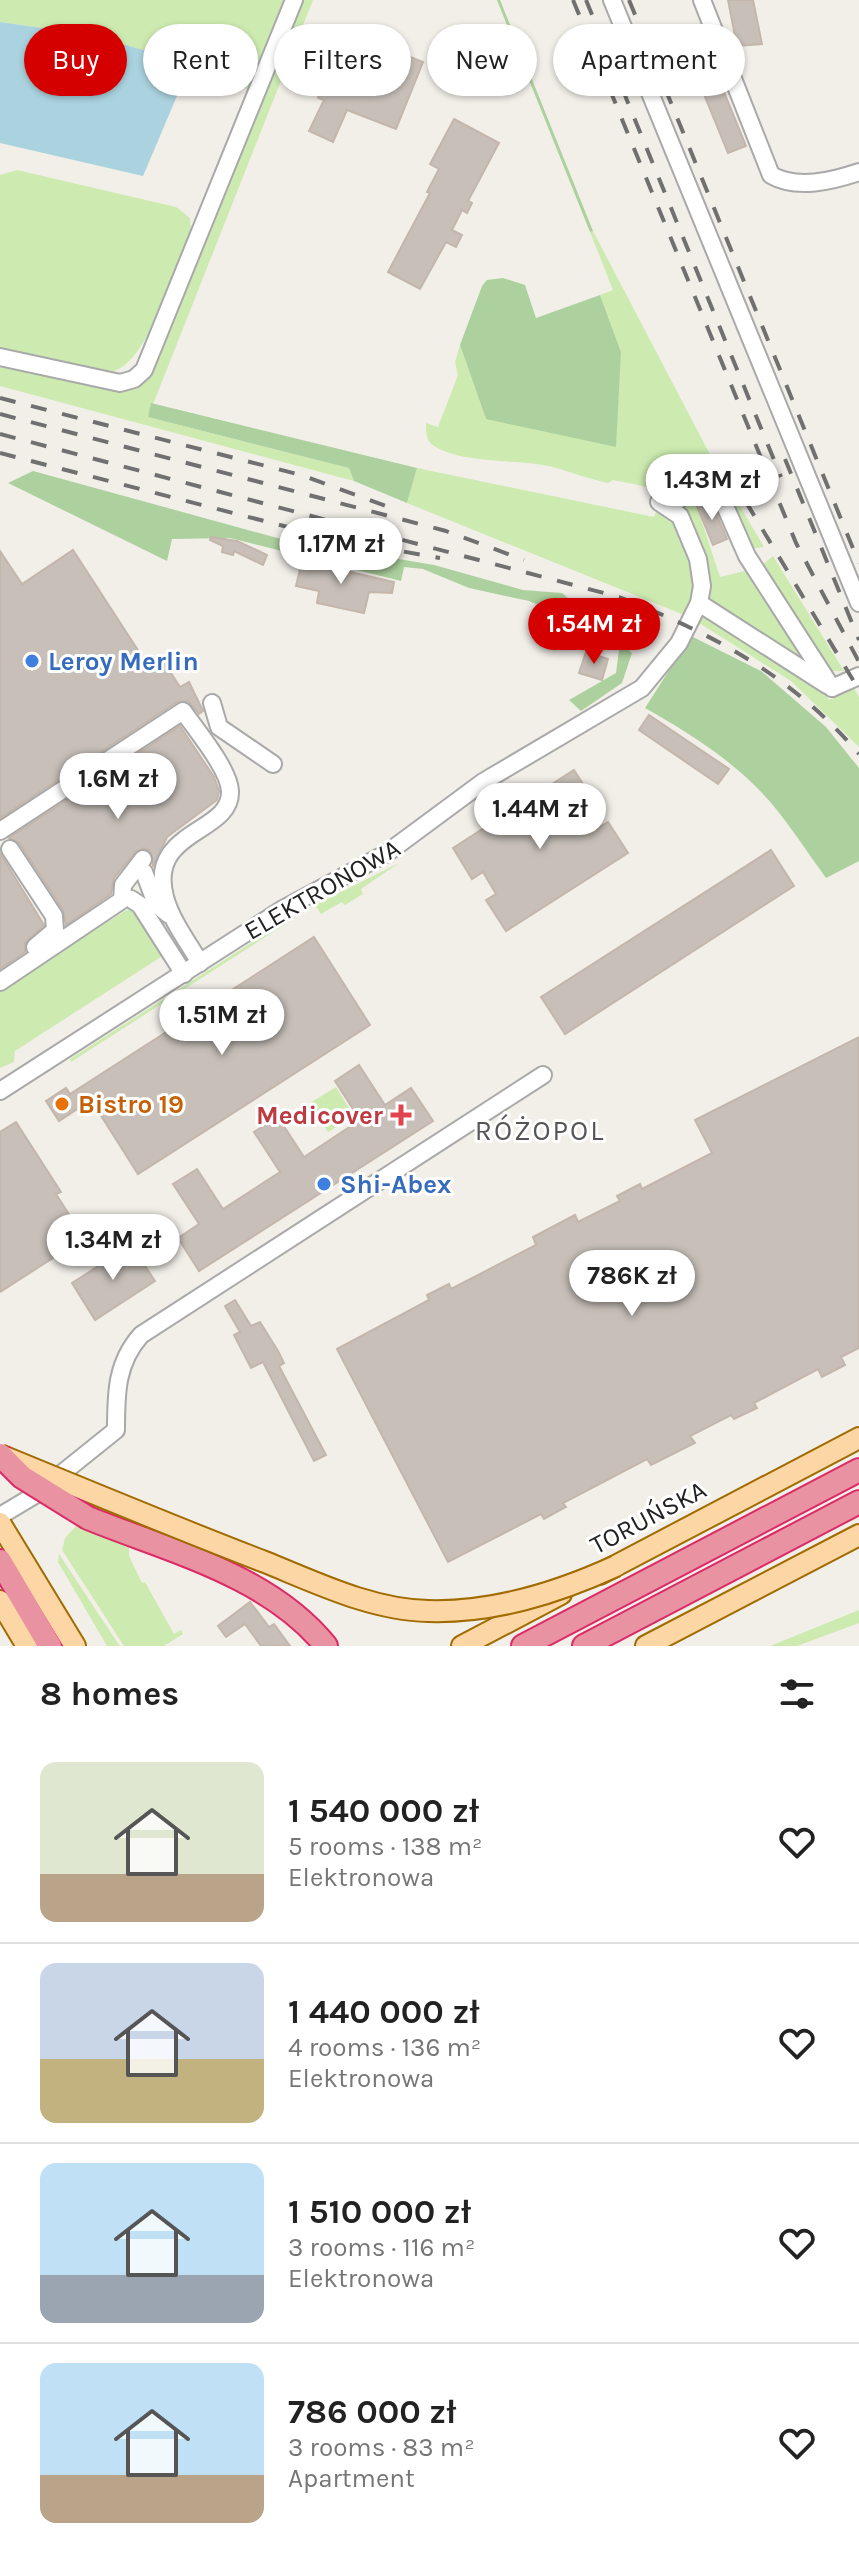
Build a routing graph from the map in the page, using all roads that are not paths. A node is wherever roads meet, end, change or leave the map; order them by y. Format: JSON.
{"nodes":[{"id":1,"x":294,"y":0,"type":"edge"},
{"id":2,"x":612,"y":0,"type":"edge"},
{"id":3,"x":702,"y":0,"type":"edge"},
{"id":4,"x":859,"y":172,"type":"edge"},
{"id":5,"x":0,"y":357,"type":"edge"},
{"id":6,"x":699,"y":603,"type":"junction"},
{"id":7,"x":859,"y":603,"type":"edge"},
{"id":8,"x":859,"y":676,"type":"edge"},
{"id":9,"x":832,"y":688,"type":"junction"},
{"id":10,"x":212,"y":703,"type":"dead end"},
{"id":11,"x":273,"y":764,"type":"dead end"},
{"id":12,"x":0,"y":831,"type":"edge"},
{"id":13,"x":10,"y":849,"type":"dead end"},
{"id":14,"x":160,"y":896,"type":"junction"},
{"id":15,"x":131,"y":899,"type":"dead end"},
{"id":16,"x":151,"y":922,"type":"junction"},
{"id":17,"x":200,"y":963,"type":"junction"},
{"id":18,"x":0,"y":970,"type":"edge"},
{"id":19,"x":184,"y":974,"type":"junction"},
{"id":20,"x":0,"y":982,"type":"edge"},
{"id":21,"x":543,"y":1075,"type":"dead end"},
{"id":22,"x":0,"y":1091,"type":"edge"},
{"id":23,"x":859,"y":1438,"type":"edge"},
{"id":24,"x":0,"y":1455,"type":"edge"},
{"id":25,"x":859,"y":1470,"type":"edge"},
{"id":26,"x":859,"y":1502,"type":"edge"},
{"id":27,"x":0,"y":1516,"type":"edge"},
{"id":28,"x":0,"y":1523,"type":"edge"},
{"id":29,"x":859,"y":1535,"type":"edge"},
{"id":30,"x":0,"y":1561,"type":"edge"},
{"id":31,"x":616,"y":1566,"type":"junction"},
{"id":32,"x":0,"y":1601,"type":"edge"},
{"id":33,"x":27,"y":1646,"type":"edge"},
{"id":34,"x":50,"y":1646,"type":"edge"},
{"id":35,"x":75,"y":1646,"type":"edge"},
{"id":36,"x":326,"y":1646,"type":"edge"},
{"id":37,"x":462,"y":1646,"type":"edge"},
{"id":38,"x":523,"y":1646,"type":"edge"},
{"id":39,"x":584,"y":1646,"type":"edge"},
{"id":40,"x":646,"y":1646,"type":"edge"}],
"edges":[{"from":1,"to":5,"type":"street"},
{"from":2,"to":7,"type":"street"},
{"from":3,"to":4,"type":"street"},
{"from":6,"to":9,"type":"street"},
{"from":6,"to":9,"type":"street"},
{"from":6,"to":17,"type":"street","name":"ELEKTRONOWA"},
{"from":8,"to":9,"type":"street"},
{"from":10,"to":11,"type":"street"},
{"from":12,"to":14,"type":"street"},
{"from":13,"to":18,"type":"street"},
{"from":14,"to":16,"type":"street"},
{"from":14,"to":17,"type":"street"},
{"from":14,"to":20,"type":"street"},
{"from":15,"to":16,"type":"street"},
{"from":16,"to":19,"type":"street"},
{"from":17,"to":19,"type":"street","name":"ELEKTRONOWA"},
{"from":19,"to":22,"type":"street","name":"ELEKTRONOWA"},
{"from":21,"to":27,"type":"street"},
{"from":23,"to":31,"type":"main road","name":"TORUŃSKA"},
{"from":24,"to":31,"type":"main road","bridge":true},
{"from":24,"to":36,"type":"highway","bridge":true},
{"from":25,"to":38,"type":"highway"},
{"from":26,"to":39,"type":"highway"},
{"from":28,"to":35,"type":"main road"},
{"from":29,"to":40,"type":"main road"},
{"from":30,"to":34,"type":"highway"},
{"from":31,"to":37,"type":"main road","name":"TORUŃSKA","bridge":true},
{"from":32,"to":33,"type":"main road"}]}
